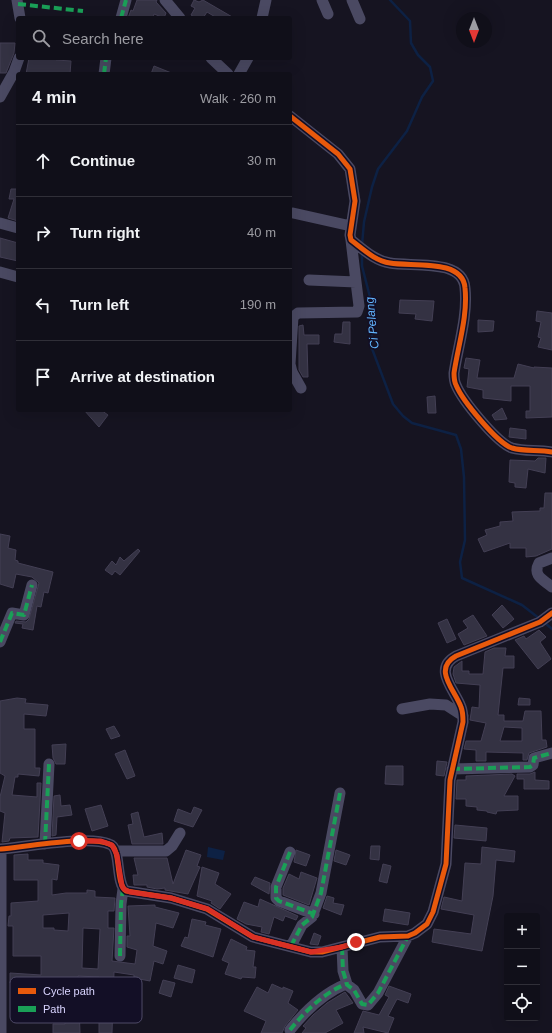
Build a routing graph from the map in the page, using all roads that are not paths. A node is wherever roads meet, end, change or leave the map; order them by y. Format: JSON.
{"nodes":[{"id":1,"x":18,"y":0,"type":"edge"},
{"id":2,"x":126,"y":0,"type":"edge"},
{"id":3,"x":165,"y":0,"type":"edge"},
{"id":4,"x":266,"y":0,"type":"edge"},
{"id":5,"x":322,"y":0,"type":"edge"},
{"id":6,"x":352,"y":0,"type":"edge"},
{"id":7,"x":328,"y":14,"type":"dead end"},
{"id":8,"x":20,"y":16,"type":"edge"},
{"id":9,"x":121,"y":16,"type":"edge"},
{"id":10,"x":178,"y":16,"type":"edge"},
{"id":11,"x":262,"y":16,"type":"edge"},
{"id":12,"x":360,"y":19,"type":"dead end"},
{"id":13,"x":18,"y":60,"type":"edge"},
{"id":14,"x":106,"y":60,"type":"edge"},
{"id":15,"x":213,"y":60,"type":"edge"},
{"id":16,"x":247,"y":60,"type":"edge"},
{"id":17,"x":104,"y":72,"type":"edge"},
{"id":18,"x":226,"y":72,"type":"edge"},
{"id":19,"x":240,"y":72,"type":"edge"},
{"id":20,"x":0,"y":96,"type":"edge"},
{"id":21,"x":292,"y":118,"type":"edge"},
{"id":22,"x":293,"y":213,"type":"dead end"},
{"id":23,"x":0,"y":223,"type":"edge"},
{"id":24,"x":351,"y":226,"type":"junction"},
{"id":25,"x":16,"y":227,"type":"edge"},
{"id":26,"x":354,"y":243,"type":"junction"},
{"id":27,"x":0,"y":272,"type":"edge"},
{"id":28,"x":16,"y":276,"type":"edge"},
{"id":29,"x":309,"y":280,"type":"dead end"},
{"id":30,"x":356,"y":282,"type":"junction"},
{"id":31,"x":292,"y":333,"type":"edge"},
{"id":32,"x":292,"y":372,"type":"edge"},
{"id":33,"x":301,"y":388,"type":"dead end"},
{"id":34,"x":551,"y":449,"type":"edge"},
{"id":35,"x":552,"y":558,"type":"edge"},
{"id":36,"x":32,"y":585,"type":"dead end"},
{"id":37,"x":552,"y":587,"type":"edge"},
{"id":38,"x":546,"y":617,"type":"edge"},
{"id":39,"x":0,"y":642,"type":"edge"},
{"id":40,"x":402,"y":710,"type":"dead end"},
{"id":41,"x":463,"y":716,"type":"junction"},
{"id":42,"x":552,"y":753,"type":"edge"},
{"id":43,"x":49,"y":764,"type":"dead end"},
{"id":44,"x":452,"y":769,"type":"junction"},
{"id":45,"x":340,"y":793,"type":"dead end"},
{"id":46,"x":180,"y":833,"type":"dead end"},
{"id":47,"x":45,"y":844,"type":"junction"},
{"id":48,"x":1,"y":849,"type":"edge"},
{"id":49,"x":116,"y":851,"type":"junction"},
{"id":50,"x":290,"y":852,"type":"dead end"},
{"id":51,"x":124,"y":889,"type":"junction"},
{"id":52,"x":314,"y":914,"type":"junction"},
{"id":53,"x":408,"y":936,"type":"junction"},
{"id":54,"x":291,"y":946,"type":"junction"},
{"id":55,"x":342,"y":947,"type":"junction"},
{"id":56,"x":120,"y":956,"type":"dead end"},
{"id":57,"x":348,"y":984,"type":"junction"},
{"id":58,"x":290,"y":1030,"type":"dead end"},
{"id":59,"x":1,"y":1033,"type":"edge"}],
"edges":[{"from":1,"to":8,"type":"street"},
{"from":2,"to":9,"type":"street"},
{"from":3,"to":10,"type":"street"},
{"from":4,"to":11,"type":"street"},
{"from":5,"to":7,"type":"street"},
{"from":6,"to":12,"type":"street"},
{"from":13,"to":20,"type":"street"},
{"from":14,"to":17,"type":"street"},
{"from":15,"to":18,"type":"street"},
{"from":16,"to":19,"type":"street"},
{"from":21,"to":24,"type":"street"},
{"from":22,"to":24,"type":"street"},
{"from":23,"to":25,"type":"street"},
{"from":24,"to":26,"type":"street"},
{"from":26,"to":30,"type":"street"},
{"from":26,"to":34,"type":"street"},
{"from":27,"to":28,"type":"street"},
{"from":29,"to":30,"type":"street"},
{"from":30,"to":31,"type":"street"},
{"from":32,"to":33,"type":"street"},
{"from":35,"to":37,"type":"street"},
{"from":36,"to":39,"type":"street"},
{"from":38,"to":41,"type":"street"},
{"from":40,"to":41,"type":"street"},
{"from":41,"to":44,"type":"street"},
{"from":42,"to":44,"type":"street"},
{"from":43,"to":47,"type":"street"},
{"from":44,"to":53,"type":"street"},
{"from":45,"to":52,"type":"street"},
{"from":46,"to":49,"type":"street"},
{"from":47,"to":48,"type":"street"},
{"from":47,"to":49,"type":"street"},
{"from":48,"to":59,"type":"street"},
{"from":49,"to":51,"type":"street"},
{"from":50,"to":52,"type":"street"},
{"from":51,"to":54,"type":"street"},
{"from":51,"to":56,"type":"street"},
{"from":52,"to":54,"type":"street"},
{"from":53,"to":55,"type":"street"},
{"from":53,"to":57,"type":"street"},
{"from":54,"to":55,"type":"street"},
{"from":55,"to":57,"type":"street"},
{"from":57,"to":58,"type":"street"}]}
